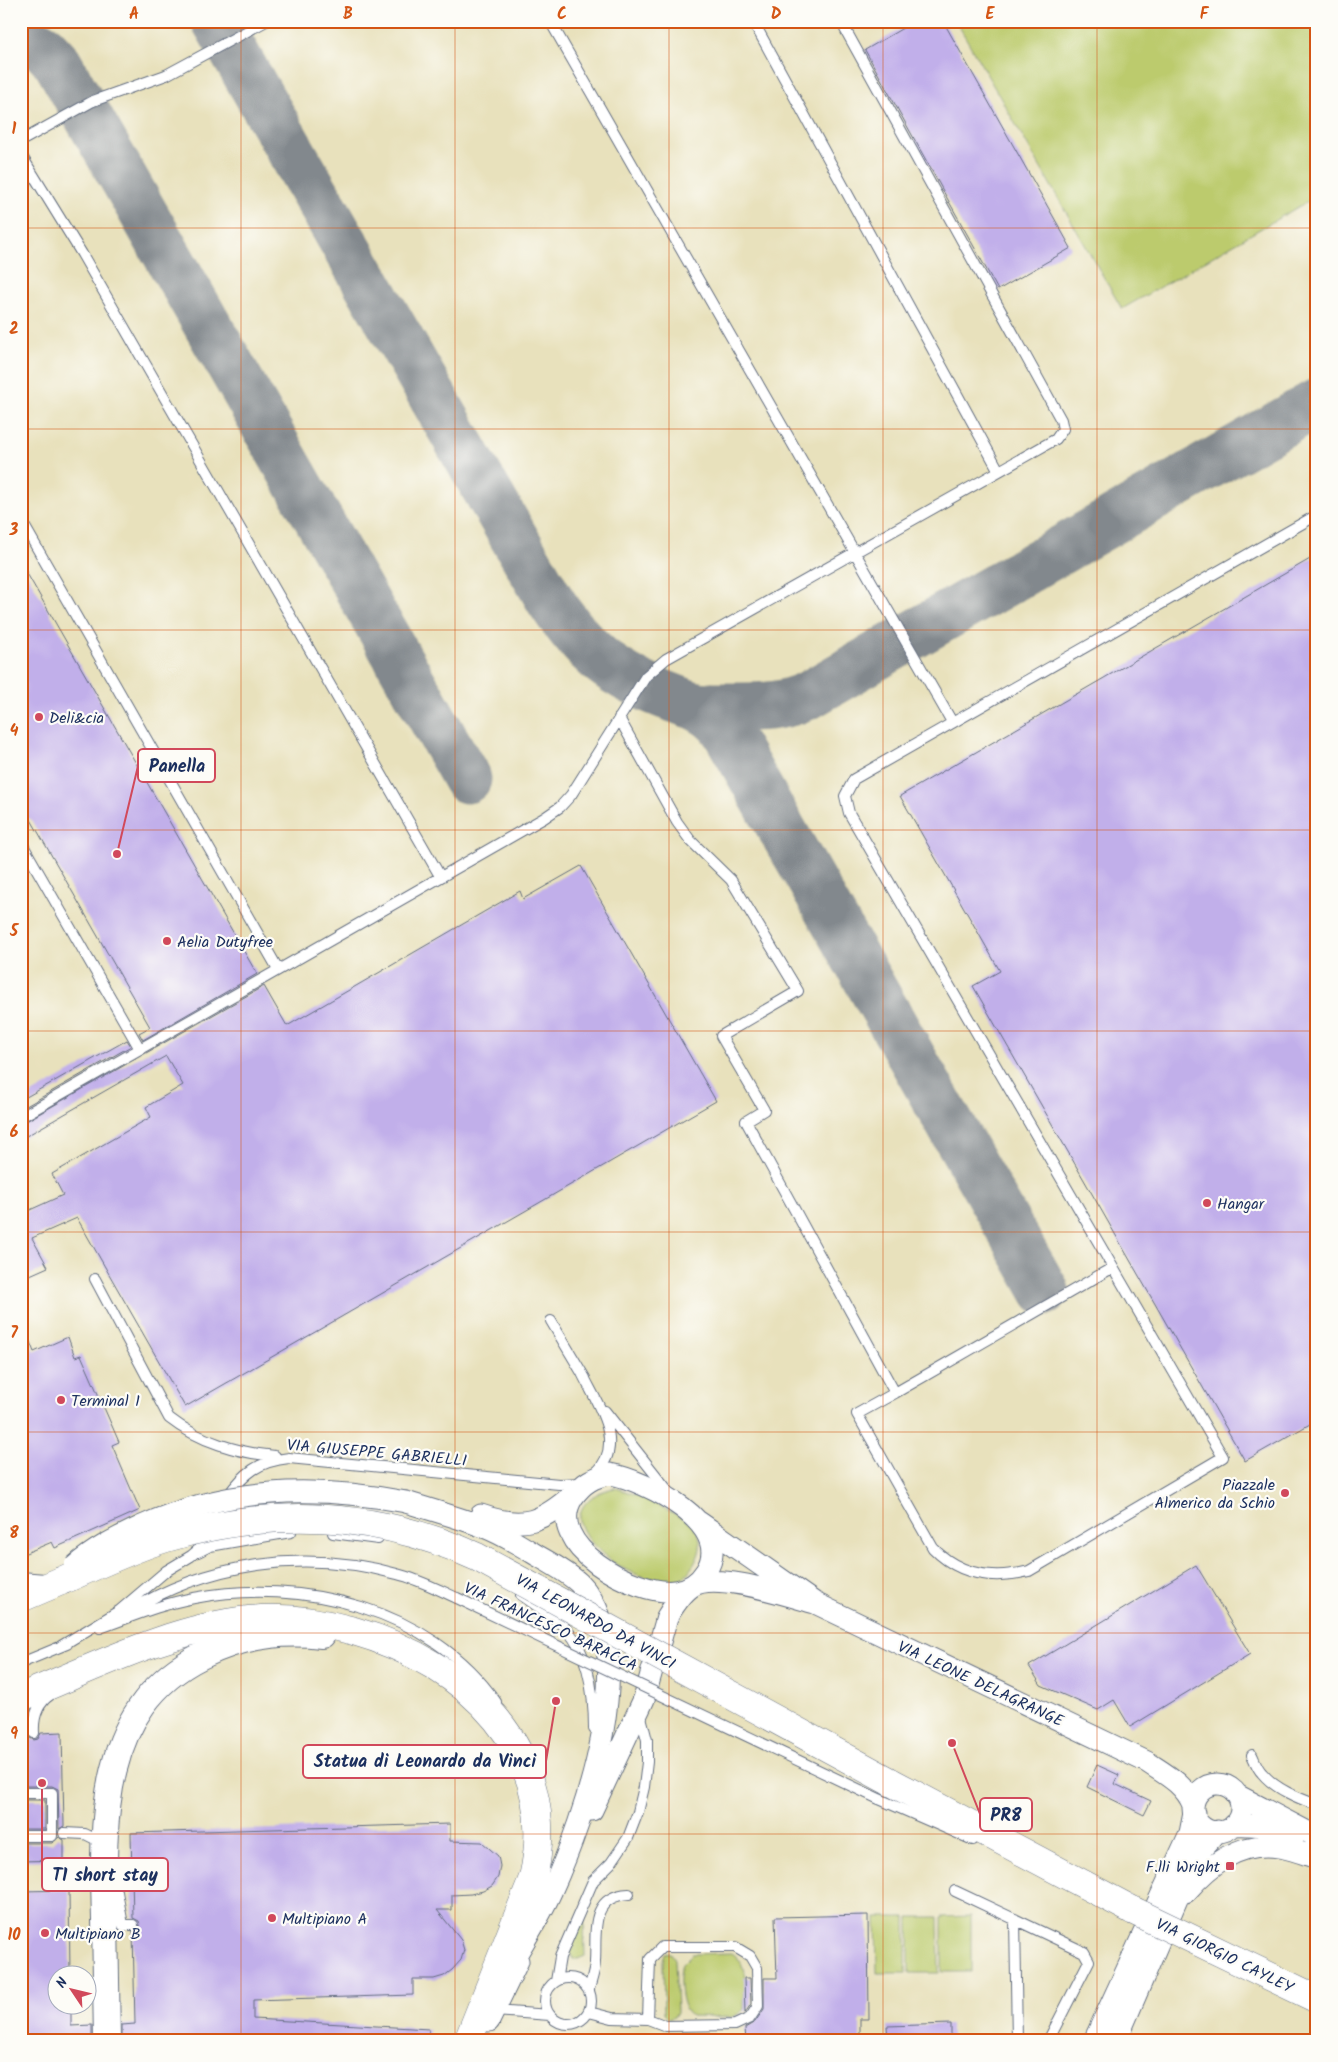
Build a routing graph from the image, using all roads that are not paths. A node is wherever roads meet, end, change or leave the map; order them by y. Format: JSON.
{"nodes":[{"id":1,"x":266,"y":21,"type":"edge"},
{"id":2,"x":550,"y":21,"type":"edge"},
{"id":3,"x":754,"y":21,"type":"edge"},
{"id":4,"x":845,"y":29,"type":"dead end"},
{"id":5,"x":21,"y":142,"type":"edge"},
{"id":6,"x":21,"y":155,"type":"edge"},
{"id":7,"x":999,"y":471,"type":"junction"},
{"id":8,"x":1317,"y":515,"type":"edge"},
{"id":9,"x":21,"y":520,"type":"edge"},
{"id":10,"x":853,"y":552,"type":"junction"},
{"id":11,"x":619,"y":718,"type":"junction"},
{"id":12,"x":952,"y":722,"type":"junction"},
{"id":13,"x":21,"y":842,"type":"edge"},
{"id":14,"x":440,"y":876,"type":"junction"},
{"id":15,"x":278,"y":969,"type":"junction"},
{"id":16,"x":140,"y":1049,"type":"junction"},
{"id":17,"x":21,"y":1117,"type":"edge"},
{"id":18,"x":1112,"y":1268,"type":"junction"},
{"id":19,"x":95,"y":1279,"type":"dead end"},
{"id":20,"x":551,"y":1321,"type":"dead end"},
{"id":21,"x":582,"y":1373,"type":"junction"},
{"id":22,"x":895,"y":1394,"type":"junction"},
{"id":23,"x":289,"y":1458,"type":"junction"},
{"id":24,"x":582,"y":1486,"type":"junction"},
{"id":25,"x":680,"y":1507,"type":"junction"},
{"id":26,"x":485,"y":1522,"type":"junction"},
{"id":27,"x":699,"y":1522,"type":"junction"},
{"id":28,"x":300,"y":1532,"type":"dead end"},
{"id":29,"x":326,"y":1532,"type":"dead end"},
{"id":30,"x":390,"y":1542,"type":"dead end"},
{"id":31,"x":191,"y":1556,"type":"junction"},
{"id":32,"x":21,"y":1577,"type":"edge"},
{"id":33,"x":61,"y":1581,"type":"junction"},
{"id":34,"x":692,"y":1586,"type":"junction"},
{"id":35,"x":515,"y":1592,"type":"dead end"},
{"id":36,"x":21,"y":1598,"type":"edge"},
{"id":37,"x":815,"y":1603,"type":"junction"},
{"id":38,"x":100,"y":1629,"type":"junction"},
{"id":39,"x":61,"y":1646,"type":"junction"},
{"id":40,"x":422,"y":1658,"type":"junction"},
{"id":41,"x":21,"y":1663,"type":"edge"},
{"id":42,"x":91,"y":1669,"type":"junction"},
{"id":43,"x":21,"y":1698,"type":"edge"},
{"id":44,"x":639,"y":1712,"type":"junction"},
{"id":45,"x":34,"y":1733,"type":"dead end"},
{"id":46,"x":1252,"y":1755,"type":"dead end"},
{"id":47,"x":1147,"y":1762,"type":"junction"},
{"id":48,"x":527,"y":1768,"type":"junction"},
{"id":49,"x":1213,"y":1784,"type":"junction"},
{"id":50,"x":590,"y":1785,"type":"junction"},
{"id":51,"x":21,"y":1793,"type":"edge"},
{"id":52,"x":1237,"y":1795,"type":"junction"},
{"id":53,"x":1317,"y":1806,"type":"edge"},
{"id":54,"x":1193,"y":1809,"type":"junction"},
{"id":55,"x":1225,"y":1828,"type":"junction"},
{"id":56,"x":64,"y":1833,"type":"dead end"},
{"id":57,"x":21,"y":1836,"type":"edge"},
{"id":58,"x":1317,"y":1837,"type":"edge"},
{"id":59,"x":104,"y":1843,"type":"junction"},
{"id":60,"x":979,"y":1843,"type":"dead end"},
{"id":61,"x":1317,"y":1850,"type":"edge"},
{"id":62,"x":997,"y":1851,"type":"dead end"},
{"id":63,"x":1317,"y":1858,"type":"edge"},
{"id":64,"x":104,"y":1872,"type":"junction"},
{"id":65,"x":956,"y":1891,"type":"dead end"},
{"id":66,"x":540,"y":1892,"type":"junction"},
{"id":67,"x":629,"y":1894,"type":"dead end"},
{"id":68,"x":1178,"y":1902,"type":"junction"},
{"id":69,"x":1134,"y":1911,"type":"junction"},
{"id":70,"x":1015,"y":1919,"type":"junction"},
{"id":71,"x":105,"y":1931,"type":"junction"},
{"id":72,"x":556,"y":1981,"type":"junction"},
{"id":73,"x":589,"y":1990,"type":"junction"},
{"id":74,"x":1317,"y":2000,"type":"edge"},
{"id":75,"x":494,"y":2010,"type":"junction"},
{"id":76,"x":589,"y":2012,"type":"junction"},
{"id":77,"x":1118,"y":2014,"type":"junction"},
{"id":78,"x":550,"y":2015,"type":"junction"},
{"id":79,"x":648,"y":2019,"type":"junction"},
{"id":80,"x":469,"y":2039,"type":"edge"},
{"id":81,"x":107,"y":2041,"type":"edge"},
{"id":82,"x":1017,"y":2041,"type":"edge"},
{"id":83,"x":1048,"y":2041,"type":"edge"},
{"id":84,"x":1094,"y":2041,"type":"edge"},
{"id":85,"x":1116,"y":2041,"type":"edge"}],
"edges":[{"from":1,"to":5,"type":"lane"},
{"from":2,"to":10,"type":"lane"},
{"from":3,"to":7,"type":"lane"},
{"from":4,"to":7,"type":"lane"},
{"from":6,"to":14,"type":"lane"},
{"from":7,"to":10,"type":"lane"},
{"from":8,"to":12,"type":"lane"},
{"from":9,"to":15,"type":"lane"},
{"from":10,"to":11,"type":"lane"},
{"from":10,"to":12,"type":"lane"},
{"from":11,"to":14,"type":"lane"},
{"from":11,"to":22,"type":"lane"},
{"from":12,"to":18,"type":"lane"},
{"from":13,"to":16,"type":"lane"},
{"from":14,"to":15,"type":"lane"},
{"from":15,"to":16,"type":"lane"},
{"from":16,"to":17,"type":"lane"},
{"from":18,"to":22,"type":"lane"},
{"from":18,"to":22,"type":"lane"},
{"from":19,"to":23,"type":"lane"},
{"from":20,"to":21,"type":"lane"},
{"from":21,"to":24,"type":"lane"},
{"from":21,"to":25,"type":"lane"},
{"from":23,"to":24,"type":"lane","name":"VIA GIUSEPPE GABRIELLI"},
{"from":23,"to":31,"type":"lane","name":"VIA GIUSEPPE GABRIELLI"},
{"from":24,"to":25,"type":"street"},
{"from":24,"to":26,"type":"street"},
{"from":24,"to":34,"type":"street"},
{"from":25,"to":27,"type":"street"},
{"from":26,"to":33,"type":"street","bridge":true},
{"from":26,"to":50,"type":"street"},
{"from":27,"to":34,"type":"street"},
{"from":27,"to":37,"type":"street","name":"VIA LEONE DELAGRANGE"},
{"from":28,"to":31,"type":"lane"},
{"from":29,"to":30,"type":"lane"},
{"from":31,"to":39,"type":"lane","name":"VIA GIUSEPPE GABRIELLI"},
{"from":32,"to":33,"type":"lane"},
{"from":33,"to":36,"type":"main road","name":"VIA LEONARDO DA VINCI"},
{"from":33,"to":69,"type":"main road","name":"VIA LEONARDO DA VINCI","bridge":true},
{"from":34,"to":37,"type":"street","name":"VIA LEONE DELAGRANGE"},
{"from":34,"to":44,"type":"street"},
{"from":35,"to":50,"type":"lane"},
{"from":37,"to":47,"type":"street","name":"VIA LEONE DELAGRANGE"},
{"from":38,"to":39,"type":"lane","name":"VIA FRANCESCO BARACCA"},
{"from":38,"to":48,"type":"lane"},
{"from":38,"to":60,"type":"lane","name":"VIA FRANCESCO BARACCA","bridge":true},
{"from":39,"to":41,"type":"lane","name":"VIA FRANCESCO BARACCA"},
{"from":40,"to":42,"type":"main road"},
{"from":40,"to":48,"type":"main road"},
{"from":40,"to":59,"type":"street"},
{"from":42,"to":43,"type":"main road"},
{"from":42,"to":45,"type":"lane"},
{"from":44,"to":66,"type":"street"},
{"from":44,"to":72,"type":"lane"},
{"from":46,"to":53,"type":"lane"},
{"from":47,"to":49,"type":"street","name":"VIA LEONE DELAGRANGE"},
{"from":47,"to":54,"type":"street","name":"VIA LEONE DELAGRANGE"},
{"from":48,"to":66,"type":"main road"},
{"from":49,"to":52,"type":"street"},
{"from":49,"to":54,"type":"street"},
{"from":50,"to":66,"type":"street"},
{"from":51,"to":57,"type":"lane"},
{"from":52,"to":55,"type":"street"},
{"from":52,"to":58,"type":"street"},
{"from":54,"to":55,"type":"street"},
{"from":54,"to":77,"type":"street"},
{"from":55,"to":61,"type":"street"},
{"from":55,"to":68,"type":"street"},
{"from":56,"to":59,"type":"lane"},
{"from":59,"to":64,"type":"street"},
{"from":62,"to":69,"type":"lane"},
{"from":63,"to":68,"type":"street"},
{"from":64,"to":71,"type":"street"},
{"from":64,"to":71,"type":"lane"},
{"from":65,"to":70,"type":"lane"},
{"from":66,"to":75,"type":"street"},
{"from":66,"to":80,"type":"main road"},
{"from":67,"to":73,"type":"lane"},
{"from":68,"to":77,"type":"street"},
{"from":69,"to":74,"type":"main road","name":"VIA GIORGIO CAYLEY","bridge":true},
{"from":70,"to":82,"type":"lane"},
{"from":70,"to":83,"type":"lane"},
{"from":71,"to":81,"type":"street"},
{"from":72,"to":73,"type":"lane"},
{"from":72,"to":78,"type":"lane"},
{"from":73,"to":76,"type":"lane"},
{"from":75,"to":78,"type":"lane"},
{"from":75,"to":80,"type":"street"},
{"from":76,"to":78,"type":"lane"},
{"from":76,"to":79,"type":"lane"},
{"from":77,"to":84,"type":"street"},
{"from":77,"to":85,"type":"street"},
{"from":79,"to":79,"type":"lane"}]}
